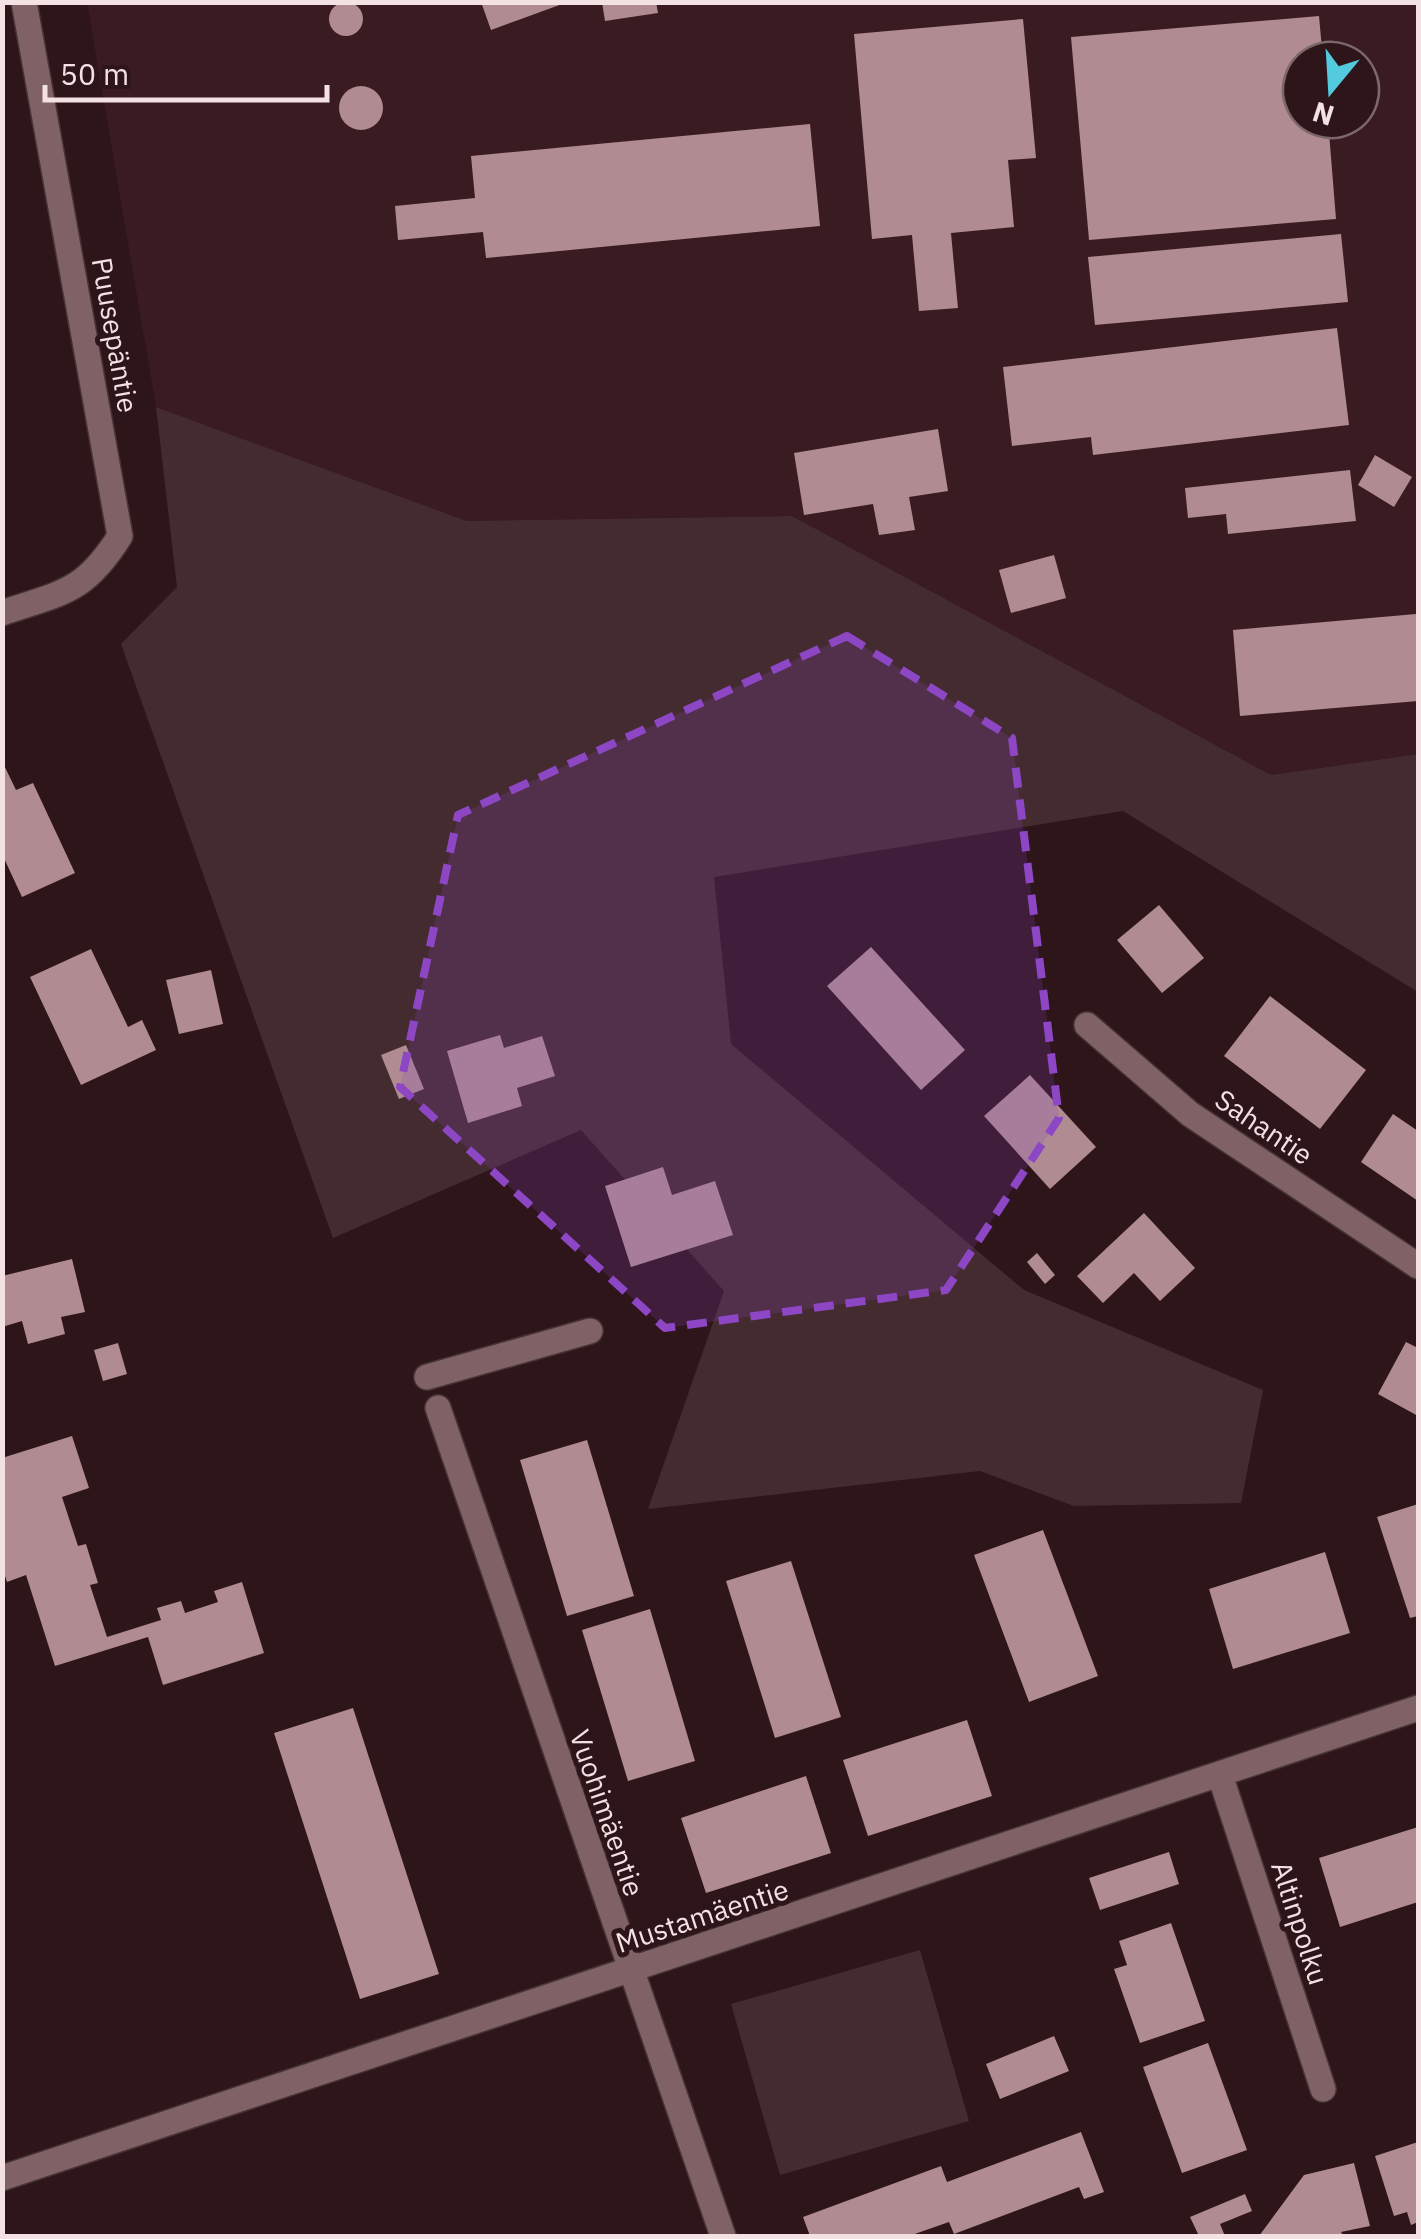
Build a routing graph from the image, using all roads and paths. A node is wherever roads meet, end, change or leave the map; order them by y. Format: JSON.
{"nodes":[{"id":1,"x":24,"y":2,"type":"edge"},
{"id":2,"x":2,"y":613,"type":"edge"},
{"id":3,"x":1087,"y":1025,"type":"dead end"},
{"id":4,"x":1418,"y":1266,"type":"edge"},
{"id":5,"x":590,"y":1331,"type":"dead end"},
{"id":6,"x":427,"y":1377,"type":"dead end"},
{"id":7,"x":438,"y":1408,"type":"dead end"},
{"id":8,"x":1418,"y":1708,"type":"edge"},
{"id":9,"x":1220,"y":1775,"type":"junction"},
{"id":10,"x":630,"y":1972,"type":"junction"},
{"id":11,"x":1323,"y":2089,"type":"dead end"},
{"id":12,"x":2,"y":2178,"type":"edge"},
{"id":13,"x":722,"y":2236,"type":"edge"}],
"edges":[{"from":1,"to":2,"type":"street","name":"Puusepäntie"},
{"from":3,"to":4,"type":"street","name":"Sahantie"},
{"from":5,"to":6,"type":"street"},
{"from":7,"to":10,"type":"street","name":"Vuohimäentie"},
{"from":8,"to":9,"type":"street","name":"Mustamäentie"},
{"from":9,"to":10,"type":"street","name":"Mustamäentie"},
{"from":9,"to":11,"type":"street","name":"Altinpolku"},
{"from":10,"to":12,"type":"street","name":"Mustamäentie"},
{"from":10,"to":13,"type":"street","name":"Vuohimäentie"}]}
